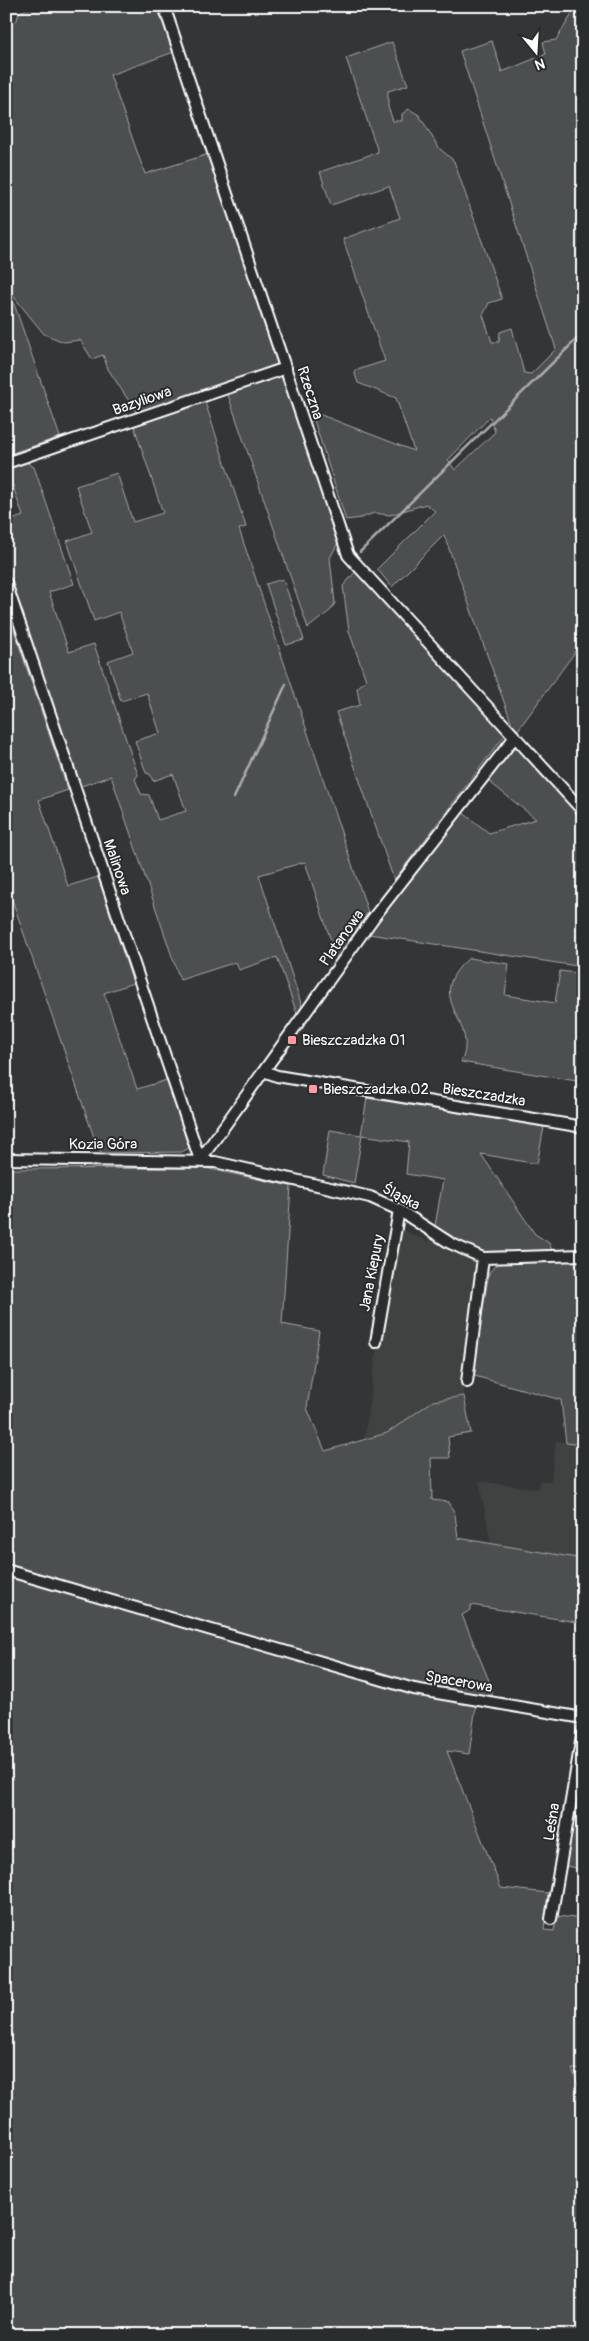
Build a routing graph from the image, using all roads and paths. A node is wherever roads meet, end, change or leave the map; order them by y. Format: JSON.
{"nodes":[{"id":1,"x":164,"y":6,"type":"edge"},
{"id":2,"x":286,"y":368,"type":"junction"},
{"id":3,"x":6,"y":463,"type":"edge"},
{"id":4,"x":6,"y":583,"type":"edge"},
{"id":5,"x":514,"y":738,"type":"junction"},
{"id":6,"x":583,"y":811,"type":"edge"},
{"id":7,"x":264,"y":1071,"type":"junction"},
{"id":8,"x":583,"y":1127,"type":"edge"},
{"id":9,"x":6,"y":1159,"type":"edge"},
{"id":10,"x":200,"y":1160,"type":"junction"},
{"id":11,"x":399,"y":1210,"type":"junction"},
{"id":12,"x":583,"y":1255,"type":"edge"},
{"id":13,"x":483,"y":1258,"type":"junction"},
{"id":14,"x":376,"y":1342,"type":"dead end"},
{"id":15,"x":466,"y":1382,"type":"dead end"},
{"id":16,"x":6,"y":1570,"type":"edge"},
{"id":17,"x":583,"y":1718,"type":"edge"},
{"id":18,"x":583,"y":1730,"type":"edge"},
{"id":19,"x":551,"y":1919,"type":"dead end"}],
"edges":[{"from":1,"to":2,"type":"street","name":"Rzeczna"},
{"from":2,"to":3,"type":"street","name":"Bazyliowa"},
{"from":2,"to":5,"type":"street","name":"Rzeczna"},
{"from":4,"to":10,"type":"street","name":"Malinowa"},
{"from":5,"to":6,"type":"street","name":"Rzeczna"},
{"from":5,"to":7,"type":"street","name":"Platanowa"},
{"from":7,"to":8,"type":"street","name":"Bieszczadzka"},
{"from":7,"to":10,"type":"street","name":"Platanowa"},
{"from":9,"to":10,"type":"street","name":"Kozia Góra"},
{"from":10,"to":11,"type":"street","name":"Śląska"},
{"from":11,"to":13,"type":"street","name":"Śląska"},
{"from":11,"to":14,"type":"street","name":"Jana Kiepury"},
{"from":12,"to":13,"type":"street","name":"Śląska"},
{"from":13,"to":15,"type":"street"},
{"from":16,"to":17,"type":"street","name":"Spacerowa"},
{"from":18,"to":19,"type":"street","name":"Leśna"}]}
